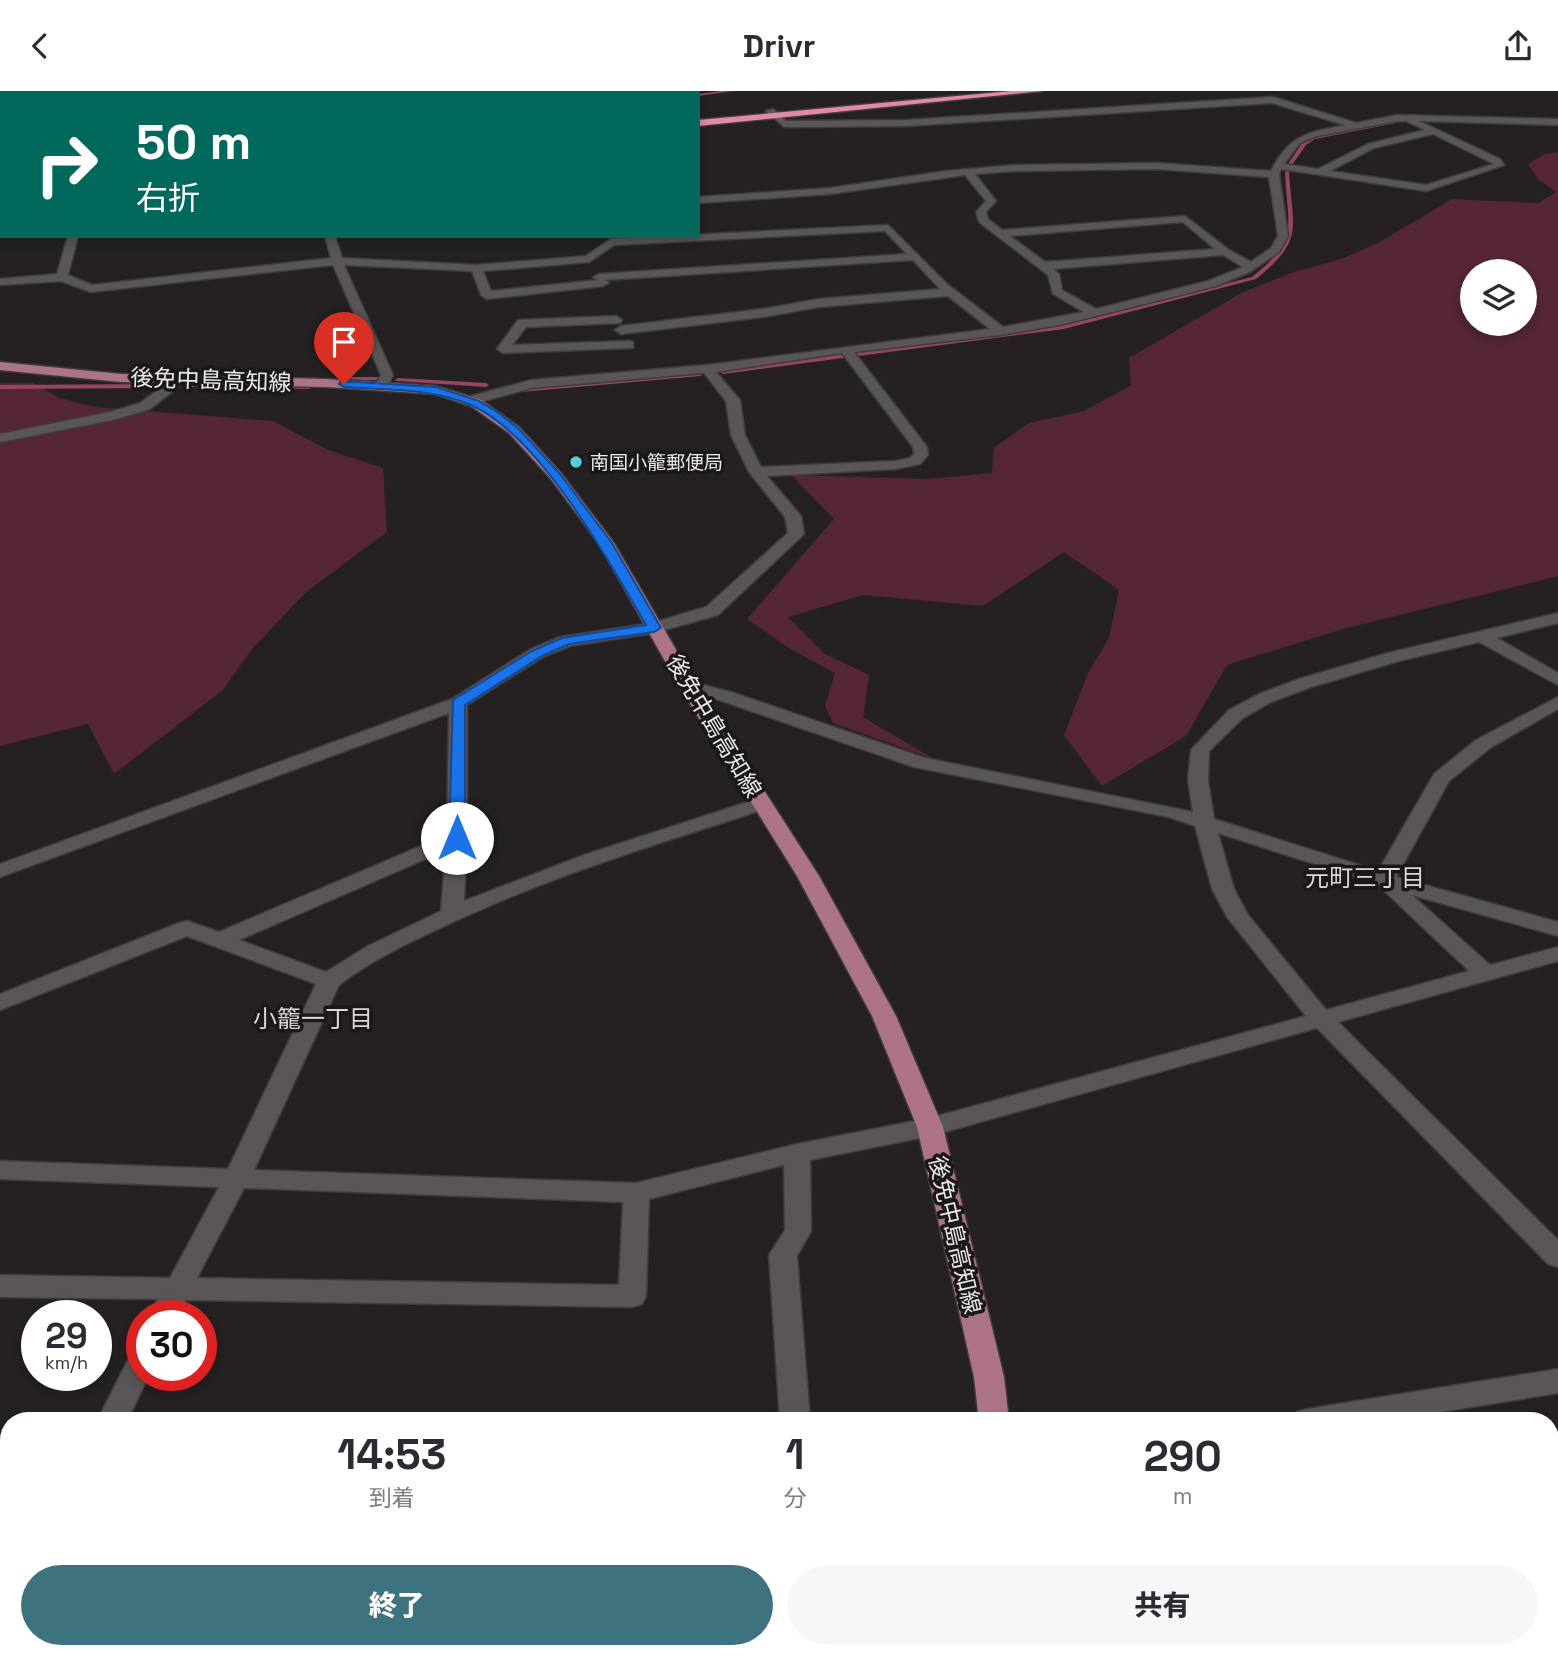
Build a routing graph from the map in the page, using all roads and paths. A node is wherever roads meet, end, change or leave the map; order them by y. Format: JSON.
{"nodes":[{"id":1,"x":978,"y":91,"type":"edge"},
{"id":2,"x":1038,"y":91,"type":"edge"},
{"id":3,"x":1271,"y":96,"type":"edge"},
{"id":4,"x":774,"y":113,"type":"junction"},
{"id":5,"x":700,"y":117,"type":"edge"},
{"id":6,"x":1406,"y":118,"type":"junction"},
{"id":7,"x":700,"y":123,"type":"edge"},
{"id":8,"x":1558,"y":123,"type":"edge"},
{"id":9,"x":1356,"y":126,"type":"junction"},
{"id":10,"x":1434,"y":131,"type":"junction"},
{"id":11,"x":1277,"y":170,"type":"junction"},
{"id":12,"x":968,"y":172,"type":"junction"},
{"id":13,"x":1320,"y":172,"type":"junction"},
{"id":14,"x":700,"y":200,"type":"edge"},
{"id":15,"x":1001,"y":233,"type":"junction"},
{"id":16,"x":700,"y":237,"type":"edge"},
{"id":17,"x":72,"y":238,"type":"edge"},
{"id":18,"x":331,"y":238,"type":"edge"},
{"id":19,"x":675,"y":238,"type":"edge"},
{"id":20,"x":1225,"y":252,"type":"junction"},
{"id":21,"x":915,"y":257,"type":"junction"},
{"id":22,"x":589,"y":259,"type":"junction"},
{"id":23,"x":337,"y":261,"type":"junction"},
{"id":24,"x":1043,"y":266,"type":"junction"},
{"id":25,"x":1252,"y":267,"type":"junction"},
{"id":26,"x":476,"y":268,"type":"junction"},
{"id":27,"x":62,"y":277,"type":"junction"},
{"id":28,"x":601,"y":280,"type":"junction"},
{"id":29,"x":0,"y":282,"type":"edge"},
{"id":30,"x":950,"y":292,"type":"junction"},
{"id":31,"x":1095,"y":313,"type":"junction"},
{"id":32,"x":614,"y":315,"type":"junction"},
{"id":33,"x":1001,"y":331,"type":"junction"},
{"id":34,"x":629,"y":345,"type":"junction"},
{"id":35,"x":851,"y":356,"type":"junction"},
{"id":36,"x":0,"y":366,"type":"edge"},
{"id":37,"x":707,"y":369,"type":"junction"},
{"id":38,"x":632,"y":376,"type":"junction"},
{"id":39,"x":178,"y":380,"type":"junction"},
{"id":40,"x":382,"y":385,"type":"junction"},
{"id":41,"x":469,"y":401,"type":"junction"},
{"id":42,"x":0,"y":438,"type":"edge"},
{"id":43,"x":756,"y":471,"type":"junction"},
{"id":44,"x":1558,"y":618,"type":"edge"},
{"id":45,"x":654,"y":628,"type":"junction"},
{"id":46,"x":1480,"y":635,"type":"junction"},
{"id":47,"x":1558,"y":680,"type":"edge"},
{"id":48,"x":688,"y":686,"type":"junction"},
{"id":49,"x":1558,"y":702,"type":"edge"},
{"id":50,"x":458,"y":703,"type":"junction"},
{"id":51,"x":761,"y":804,"type":"junction"},
{"id":52,"x":1204,"y":821,"type":"junction"},
{"id":53,"x":457,"y":838,"type":"junction"},
{"id":54,"x":0,"y":871,"type":"edge"},
{"id":55,"x":1384,"y":880,"type":"junction"},
{"id":56,"x":452,"y":913,"type":"junction"},
{"id":57,"x":1558,"y":929,"type":"edge"},
{"id":58,"x":219,"y":940,"type":"junction"},
{"id":59,"x":1558,"y":954,"type":"edge"},
{"id":60,"x":1486,"y":974,"type":"junction"},
{"id":61,"x":329,"y":981,"type":"junction"},
{"id":62,"x":0,"y":1003,"type":"edge"},
{"id":63,"x":1321,"y":1019,"type":"junction"},
{"id":64,"x":930,"y":1127,"type":"junction"},
{"id":65,"x":797,"y":1153,"type":"junction"},
{"id":66,"x":0,"y":1170,"type":"edge"},
{"id":67,"x":238,"y":1177,"type":"junction"},
{"id":68,"x":636,"y":1193,"type":"junction"},
{"id":69,"x":1558,"y":1257,"type":"edge"},
{"id":70,"x":0,"y":1286,"type":"edge"},
{"id":71,"x":176,"y":1289,"type":"junction"},
{"id":72,"x":171,"y":1300,"type":"edge"},
{"id":73,"x":1558,"y":1381,"type":"edge"},
{"id":74,"x":127,"y":1391,"type":"edge"},
{"id":75,"x":116,"y":1412,"type":"edge"},
{"id":76,"x":794,"y":1412,"type":"edge"},
{"id":77,"x":993,"y":1412,"type":"edge"},
{"id":78,"x":1363,"y":1412,"type":"edge"}],
"edges":[{"from":1,"to":4,"type":"highway"},
{"from":2,"to":4,"type":"highway"},
{"from":3,"to":4,"type":"street"},
{"from":3,"to":9,"type":"street"},
{"from":4,"to":5,"type":"highway"},
{"from":4,"to":7,"type":"highway"},
{"from":6,"to":8,"type":"street"},
{"from":6,"to":9,"type":"street"},
{"from":6,"to":10,"type":"street"},
{"from":9,"to":11,"type":"street"},
{"from":10,"to":13,"type":"street"},
{"from":10,"to":13,"type":"street"},
{"from":11,"to":12,"type":"street"},
{"from":11,"to":13,"type":"street"},
{"from":11,"to":25,"type":"street"},
{"from":12,"to":14,"type":"street"},
{"from":12,"to":15,"type":"street"},
{"from":15,"to":20,"type":"street"},
{"from":15,"to":24,"type":"street"},
{"from":16,"to":21,"type":"street"},
{"from":17,"to":27,"type":"street"},
{"from":18,"to":23,"type":"street"},
{"from":19,"to":22,"type":"street"},
{"from":20,"to":24,"type":"street"},
{"from":20,"to":25,"type":"street"},
{"from":21,"to":28,"type":"street"},
{"from":21,"to":30,"type":"street"},
{"from":22,"to":26,"type":"street"},
{"from":22,"to":28,"type":"street"},
{"from":23,"to":26,"type":"street"},
{"from":23,"to":27,"type":"street"},
{"from":23,"to":40,"type":"street"},
{"from":24,"to":31,"type":"street"},
{"from":25,"to":31,"type":"street"},
{"from":26,"to":28,"type":"street"},
{"from":27,"to":29,"type":"street"},
{"from":28,"to":32,"type":"street"},
{"from":30,"to":32,"type":"street"},
{"from":30,"to":33,"type":"street"},
{"from":31,"to":33,"type":"street"},
{"from":32,"to":34,"type":"street"},
{"from":32,"to":34,"type":"street"},
{"from":33,"to":35,"type":"street"},
{"from":34,"to":38,"type":"street"},
{"from":35,"to":37,"type":"street"},
{"from":35,"to":43,"type":"street"},
{"from":36,"to":39,"type":"main road","name":"後免中島高知線"},
{"from":37,"to":38,"type":"street"},
{"from":37,"to":43,"type":"street"},
{"from":38,"to":41,"type":"street"},
{"from":39,"to":40,"type":"main road","name":"後免中島高知線"},
{"from":39,"to":42,"type":"street"},
{"from":40,"to":41,"type":"main road","name":"後免中島高知線"},
{"from":41,"to":45,"type":"main road","name":"後免中島高知線"},
{"from":43,"to":45,"type":"street"},
{"from":44,"to":46,"type":"street"},
{"from":45,"to":48,"type":"main road","name":"後免中島高知線"},
{"from":45,"to":50,"type":"street"},
{"from":46,"to":47,"type":"street"},
{"from":46,"to":52,"type":"street"},
{"from":48,"to":51,"type":"main road","name":"後免中島高知線"},
{"from":48,"to":52,"type":"street"},
{"from":49,"to":55,"type":"street"},
{"from":50,"to":53,"type":"street"},
{"from":50,"to":54,"type":"street"},
{"from":51,"to":56,"type":"street"},
{"from":51,"to":64,"type":"main road","name":"後免中島高知線"},
{"from":52,"to":55,"type":"street"},
{"from":52,"to":63,"type":"street"},
{"from":53,"to":56,"type":"street"},
{"from":53,"to":58,"type":"street"},
{"from":55,"to":57,"type":"street"},
{"from":55,"to":60,"type":"street"},
{"from":56,"to":61,"type":"street"},
{"from":58,"to":61,"type":"street"},
{"from":58,"to":62,"type":"street"},
{"from":59,"to":60,"type":"street"},
{"from":60,"to":63,"type":"street"},
{"from":61,"to":67,"type":"street"},
{"from":63,"to":64,"type":"street"},
{"from":63,"to":69,"type":"street"},
{"from":64,"to":65,"type":"street"},
{"from":64,"to":77,"type":"main road","name":"後免中島高知線"},
{"from":65,"to":68,"type":"street"},
{"from":65,"to":76,"type":"street"},
{"from":66,"to":67,"type":"street"},
{"from":67,"to":68,"type":"street"},
{"from":67,"to":71,"type":"street"},
{"from":68,"to":71,"type":"street"},
{"from":70,"to":71,"type":"street"},
{"from":71,"to":72,"type":"street"},
{"from":73,"to":78,"type":"street"},
{"from":74,"to":75,"type":"street"}]}
